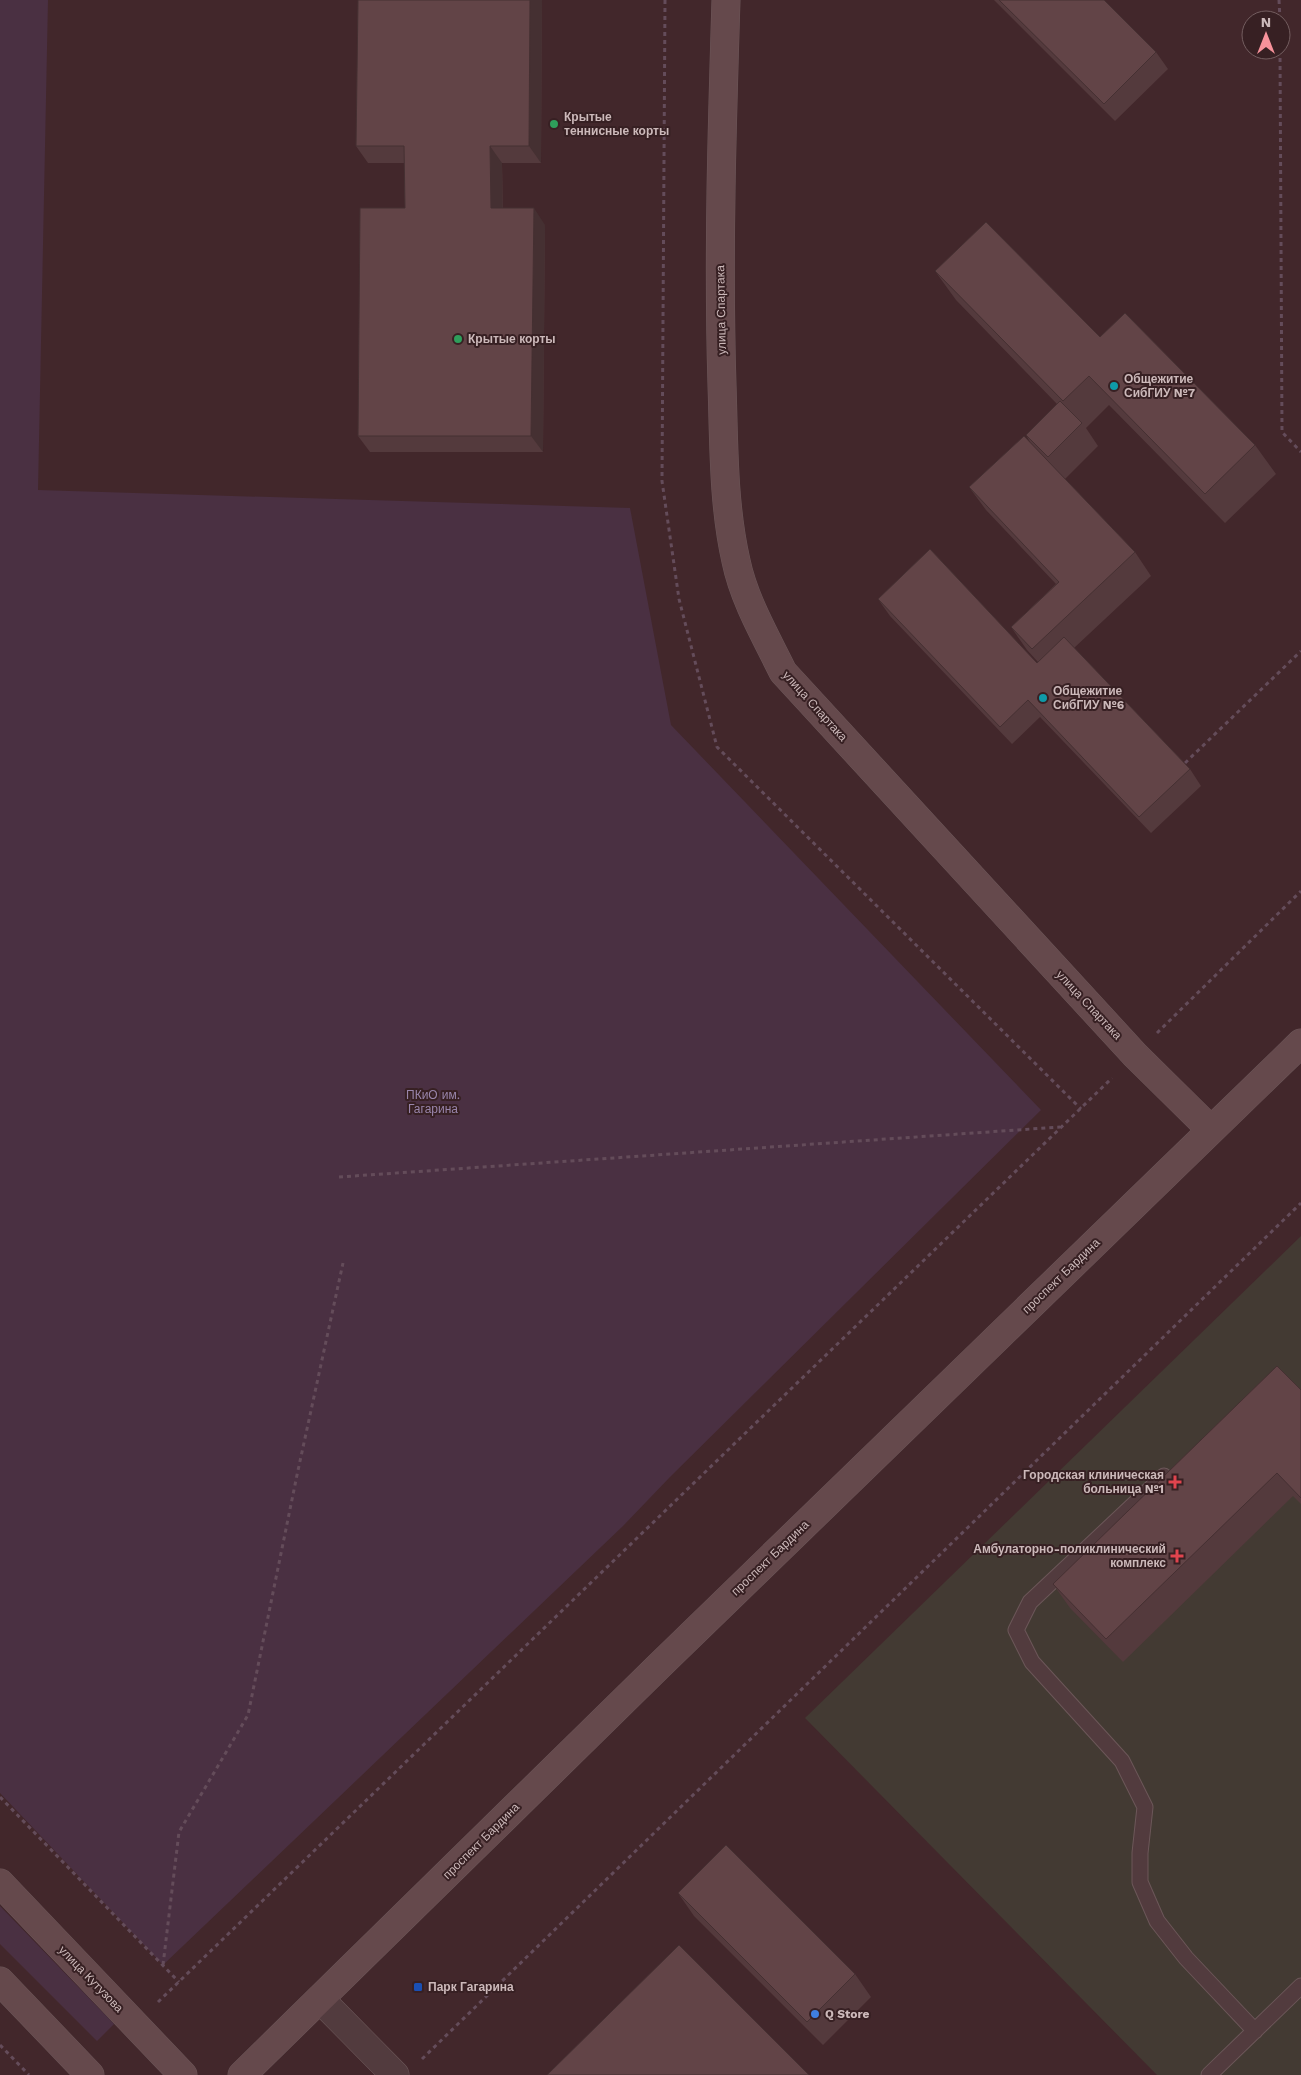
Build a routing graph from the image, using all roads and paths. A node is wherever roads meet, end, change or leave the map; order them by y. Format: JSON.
{"nodes":[{"id":1,"x":726,"y":0,"type":"edge"},
{"id":2,"x":1280,"y":60,"type":"edge"},
{"id":3,"x":1301,"y":452,"type":"edge"},
{"id":4,"x":1301,"y":651,"type":"edge"},
{"id":5,"x":1185,"y":762,"type":"edge"},
{"id":6,"x":1301,"y":891,"type":"edge"},
{"id":7,"x":1301,"y":1043,"type":"edge"},
{"id":8,"x":1135,"y":1055,"type":"junction"},
{"id":9,"x":1061,"y":1127,"type":"junction"},
{"id":10,"x":1211,"y":1130,"type":"junction"},
{"id":11,"x":339,"y":1177,"type":"dead end"},
{"id":12,"x":1301,"y":1203,"type":"edge"},
{"id":13,"x":343,"y":1263,"type":"dead end"},
{"id":14,"x":1164,"y":1476,"type":"edge"},
{"id":15,"x":0,"y":1798,"type":"edge"},
{"id":16,"x":0,"y":1883,"type":"edge"},
{"id":17,"x":163,"y":1965,"type":"junction"},
{"id":18,"x":0,"y":1981,"type":"edge"},
{"id":19,"x":1301,"y":1986,"type":"edge"},
{"id":20,"x":320,"y":1999,"type":"junction"},
{"id":21,"x":1255,"y":2031,"type":"junction"},
{"id":22,"x":0,"y":2045,"type":"edge"},
{"id":23,"x":420,"y":2061,"type":"dead end"},
{"id":24,"x":29,"y":2075,"type":"edge"},
{"id":25,"x":90,"y":2075,"type":"edge"},
{"id":26,"x":183,"y":2075,"type":"edge"},
{"id":27,"x":242,"y":2075,"type":"edge"},
{"id":28,"x":395,"y":2075,"type":"edge"},
{"id":29,"x":1209,"y":2075,"type":"edge"}],
"edges":[{"from":1,"to":8,"type":"main road","name":"улица Спартака"},
{"from":2,"to":3,"type":"path"},
{"from":4,"to":5,"type":"path"},
{"from":6,"to":8,"type":"path"},
{"from":7,"to":10,"type":"main road","name":"проспект Бардина"},
{"from":8,"to":9,"type":"path"},
{"from":8,"to":10,"type":"main road","name":"улица Спартака"},
{"from":9,"to":11,"type":"path"},
{"from":9,"to":17,"type":"path"},
{"from":10,"to":20,"type":"main road","name":"проспект Бардина"},
{"from":12,"to":23,"type":"path"},
{"from":13,"to":17,"type":"path"},
{"from":14,"to":21,"type":"lane"},
{"from":15,"to":17,"type":"path"},
{"from":16,"to":26,"type":"main road","name":"улица Кутузова"},
{"from":18,"to":25,"type":"main road"},
{"from":19,"to":21,"type":"lane"},
{"from":20,"to":27,"type":"main road","name":"проспект Бардина"},
{"from":20,"to":28,"type":"street"},
{"from":21,"to":29,"type":"lane"},
{"from":22,"to":24,"type":"path"}]}
